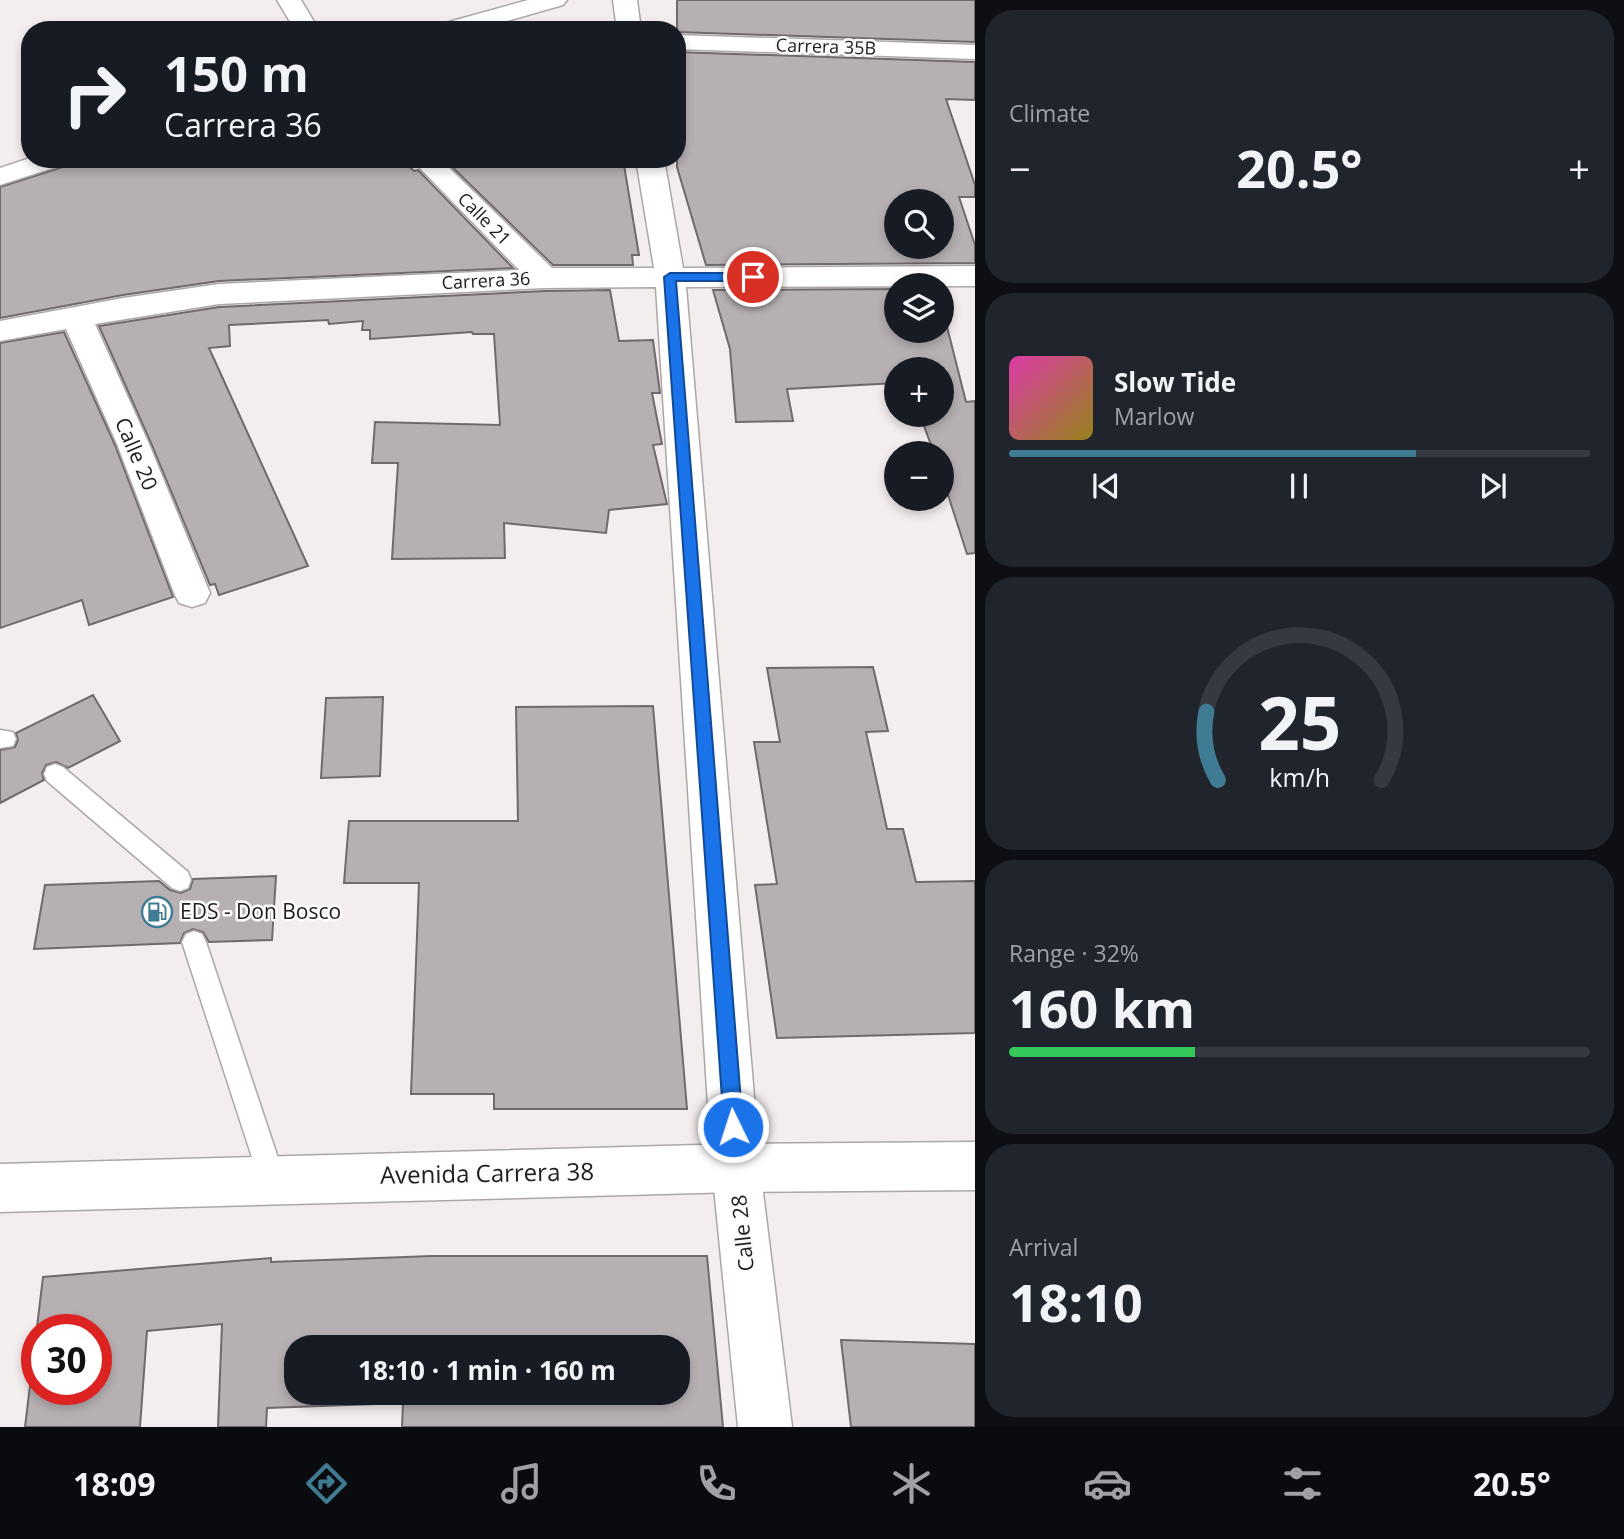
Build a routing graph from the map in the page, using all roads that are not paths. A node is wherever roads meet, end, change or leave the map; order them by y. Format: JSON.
{"nodes":[{"id":1,"x":289,"y":0,"type":"edge"},
{"id":2,"x":555,"y":0,"type":"edge"},
{"id":3,"x":625,"y":0,"type":"edge"},
{"id":4,"x":302,"y":21,"type":"edge"},
{"id":5,"x":479,"y":21,"type":"edge"},
{"id":6,"x":628,"y":21,"type":"edge"},
{"id":7,"x":686,"y":42,"type":"edge"},
{"id":8,"x":975,"y":52,"type":"edge"},
{"id":9,"x":26,"y":168,"type":"edge"},
{"id":10,"x":433,"y":168,"type":"edge"},
{"id":11,"x":652,"y":168,"type":"edge"},
{"id":12,"x":0,"y":177,"type":"edge"},
{"id":13,"x":975,"y":276,"type":"edge"},
{"id":14,"x":670,"y":277,"type":"junction"},
{"id":15,"x":545,"y":278,"type":"junction"},
{"id":16,"x":76,"y":316,"type":"junction"},
{"id":17,"x":0,"y":331,"type":"edge"},
{"id":18,"x":192,"y":593,"type":"dead end"},
{"id":19,"x":55,"y":774,"type":"dead end"},
{"id":20,"x":180,"y":880,"type":"dead end"},
{"id":21,"x":194,"y":942,"type":"dead end"},
{"id":22,"x":975,"y":1166,"type":"edge"},
{"id":23,"x":736,"y":1167,"type":"junction"},
{"id":24,"x":272,"y":1179,"type":"junction"},
{"id":25,"x":0,"y":1188,"type":"edge"},
{"id":26,"x":765,"y":1427,"type":"edge"}],
"edges":[{"from":1,"to":4,"type":"street"},
{"from":2,"to":5,"type":"street"},
{"from":3,"to":6,"type":"street"},
{"from":7,"to":8,"type":"street","name":"Carrera 35B"},
{"from":9,"to":12,"type":"street"},
{"from":10,"to":15,"type":"street","name":"Calle 21"},
{"from":11,"to":14,"type":"street","name":"Calle 28"},
{"from":13,"to":14,"type":"street","name":"Carrera 36"},
{"from":14,"to":15,"type":"street","name":"Carrera 36"},
{"from":14,"to":23,"type":"street","name":"Calle 28"},
{"from":15,"to":16,"type":"street","name":"Carrera 36"},
{"from":16,"to":17,"type":"street","name":"Carrera 36"},
{"from":16,"to":18,"type":"street","name":"Calle 20"},
{"from":19,"to":20,"type":"lane"},
{"from":21,"to":24,"type":"lane"},
{"from":22,"to":23,"type":"street","name":"Avenida Carrera 38"},
{"from":23,"to":24,"type":"street","name":"Avenida Carrera 38"},
{"from":23,"to":26,"type":"street","name":"Calle 28"},
{"from":24,"to":25,"type":"street","name":"Avenida Carrera 38"}]}
